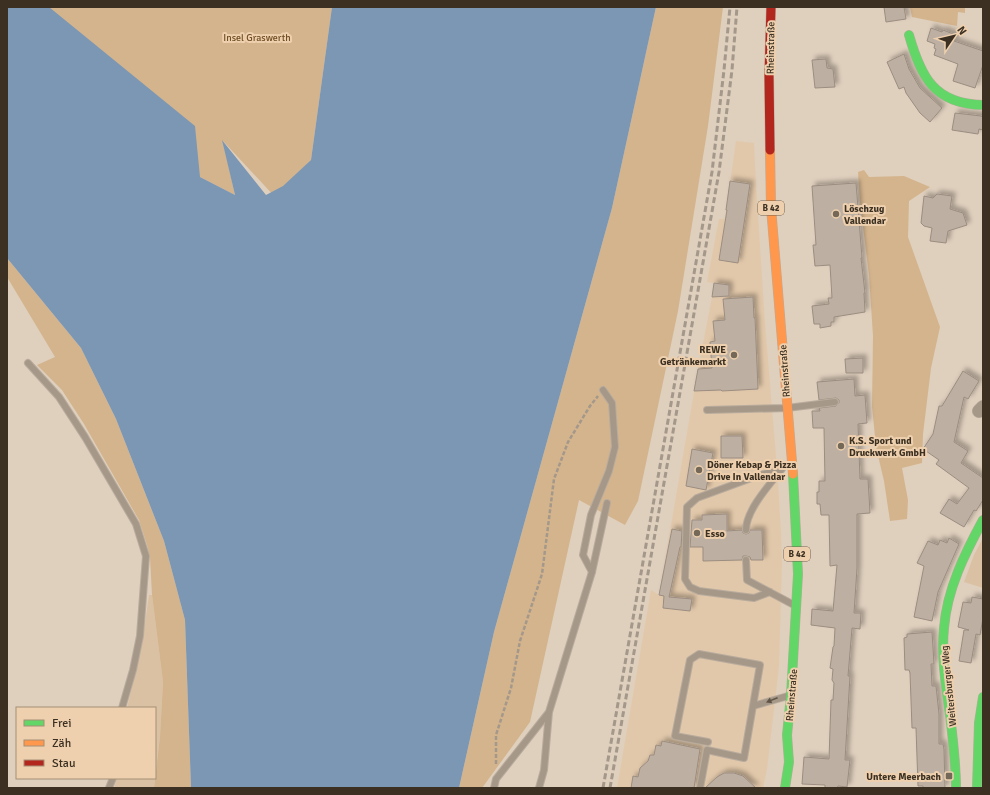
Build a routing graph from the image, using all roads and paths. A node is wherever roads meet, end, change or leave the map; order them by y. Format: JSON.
{"nodes":[{"id":1,"x":771,"y":7,"type":"edge"},
{"id":2,"x":908,"y":36,"type":"dead end"},
{"id":3,"x":983,"y":105,"type":"edge"},
{"id":4,"x":28,"y":363,"type":"dead end"},
{"id":5,"x":603,"y":390,"type":"joint"},
{"id":6,"x":835,"y":402,"type":"dead end"},
{"id":7,"x":787,"y":408,"type":"junction"},
{"id":8,"x":707,"y":410,"type":"dead end"},
{"id":9,"x":790,"y":456,"type":"junction"},
{"id":10,"x":781,"y":469,"type":"junction"},
{"id":11,"x":607,"y":503,"type":"dead end"},
{"id":12,"x":983,"y":520,"type":"edge"},
{"id":13,"x":746,"y":530,"type":"dead end"},
{"id":14,"x":746,"y":560,"type":"dead end"},
{"id":15,"x":592,"y":572,"type":"junction"},
{"id":16,"x":770,"y":592,"type":"junction"},
{"id":17,"x":797,"y":607,"type":"junction"},
{"id":18,"x":791,"y":695,"type":"junction"},
{"id":19,"x":983,"y":697,"type":"edge"},
{"id":20,"x":753,"y":706,"type":"junction"},
{"id":21,"x":122,"y":707,"type":"edge"},
{"id":22,"x":549,"y":712,"type":"junction"},
{"id":23,"x":787,"y":735,"type":"junction"},
{"id":24,"x":708,"y":742,"type":"dead end"},
{"id":25,"x":780,"y":758,"type":"dead end"},
{"id":26,"x":496,"y":779,"type":"junction"},
{"id":27,"x":494,"y":788,"type":"edge"},
{"id":28,"x":539,"y":788,"type":"edge"},
{"id":29,"x":700,"y":788,"type":"edge"},
{"id":30,"x":786,"y":788,"type":"edge"},
{"id":31,"x":956,"y":788,"type":"edge"},
{"id":32,"x":977,"y":788,"type":"edge"}],
"edges":[{"from":1,"to":7,"type":"main road","name":"Rheinstraße","number":"B 42"},
{"from":2,"to":3,"type":"main road"},
{"from":4,"to":21,"type":"lane"},
{"from":5,"to":15,"type":"lane"},
{"from":5,"to":26,"type":"path"},
{"from":6,"to":7,"type":"lane"},
{"from":7,"to":8,"type":"lane"},
{"from":7,"to":9,"type":"main road","name":"Rheinstraße","number":"B 42"},
{"from":9,"to":10,"type":"lane"},
{"from":9,"to":17,"type":"main road","name":"Rheinstraße","number":"B 42"},
{"from":10,"to":13,"type":"lane"},
{"from":10,"to":16,"type":"lane"},
{"from":11,"to":15,"type":"lane"},
{"from":12,"to":31,"type":"main road","name":"Weitersburger Weg"},
{"from":14,"to":16,"type":"lane"},
{"from":15,"to":22,"type":"lane"},
{"from":16,"to":17,"type":"lane"},
{"from":17,"to":18,"type":"main road","name":"Rheinstraße","number":"B 42"},
{"from":18,"to":20,"type":"lane","one_way":true},
{"from":18,"to":23,"type":"main road","name":"Rheinstraße","number":"B 42"},
{"from":19,"to":32,"type":"main road"},
{"from":20,"to":24,"type":"lane"},
{"from":20,"to":29,"type":"lane"},
{"from":22,"to":26,"type":"lane"},
{"from":22,"to":28,"type":"lane"},
{"from":23,"to":25,"type":"main road","name":"Rheinstraße","number":"B 42"},
{"from":23,"to":30,"type":"main road","name":"Rheinstraße","number":"B 42"},
{"from":26,"to":27,"type":"lane"}]}
